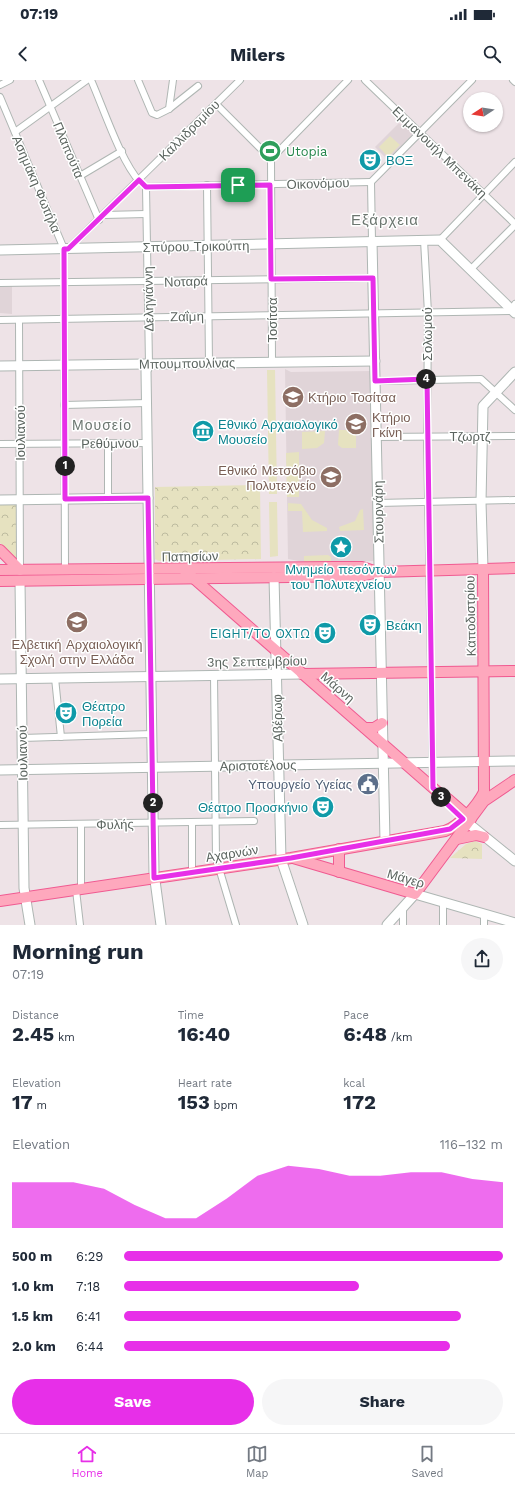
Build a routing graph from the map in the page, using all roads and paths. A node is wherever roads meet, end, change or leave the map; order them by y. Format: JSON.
{"nodes":[{"id":1,"x":10,"y":80,"type":"edge"},
{"id":2,"x":39,"y":80,"type":"edge"},
{"id":3,"x":87,"y":80,"type":"edge"},
{"id":4,"x":91,"y":80,"type":"edge"},
{"id":5,"x":138,"y":80,"type":"edge"},
{"id":6,"x":173,"y":80,"type":"edge"},
{"id":7,"x":240,"y":80,"type":"edge"},
{"id":8,"x":348,"y":80,"type":"edge"},
{"id":9,"x":365,"y":80,"type":"edge"},
{"id":10,"x":472,"y":80,"type":"edge"},
{"id":11,"x":0,"y":85,"type":"edge"},
{"id":12,"x":198,"y":86,"type":"dead end"},
{"id":13,"x":0,"y":97,"type":"edge"},
{"id":14,"x":216,"y":104,"type":"junction"},
{"id":15,"x":50,"y":106,"type":"junction"},
{"id":16,"x":169,"y":109,"type":"junction"},
{"id":17,"x":419,"y":131,"type":"junction"},
{"id":18,"x":14,"y":132,"type":"junction"},
{"id":19,"x":122,"y":151,"type":"junction"},
{"id":20,"x":271,"y":159,"type":"junction"},
{"id":21,"x":515,"y":162,"type":"edge"},
{"id":22,"x":80,"y":176,"type":"junction"},
{"id":23,"x":139,"y":180,"type":"junction"},
{"id":24,"x":371,"y":182,"type":"junction"},
{"id":25,"x":207,"y":185,"type":"junction"},
{"id":26,"x":270,"y":185,"type":"junction"},
{"id":27,"x":146,"y":187,"type":"junction"},
{"id":28,"x":484,"y":195,"type":"junction"},
{"id":29,"x":146,"y":214,"type":"junction"},
{"id":30,"x":104,"y":215,"type":"junction"},
{"id":31,"x":99,"y":220,"type":"junction"},
{"id":32,"x":515,"y":225,"type":"edge"},
{"id":33,"x":424,"y":240,"type":"junction"},
{"id":34,"x":440,"y":240,"type":"junction"},
{"id":35,"x":372,"y":241,"type":"junction"},
{"id":36,"x":271,"y":244,"type":"junction"},
{"id":37,"x":207,"y":245,"type":"junction"},
{"id":38,"x":147,"y":247,"type":"junction"},
{"id":39,"x":66,"y":249,"type":"junction"},
{"id":40,"x":0,"y":250,"type":"edge"},
{"id":41,"x":470,"y":270,"type":"junction"},
{"id":42,"x":373,"y":278,"type":"junction"},
{"id":43,"x":271,"y":279,"type":"junction"},
{"id":44,"x":208,"y":280,"type":"junction"},
{"id":45,"x":64,"y":282,"type":"junction"},
{"id":46,"x":147,"y":282,"type":"junction"},
{"id":47,"x":0,"y":283,"type":"edge"},
{"id":48,"x":513,"y":309,"type":"edge"},
{"id":49,"x":374,"y":313,"type":"junction"},
{"id":50,"x":428,"y":313,"type":"junction"},
{"id":51,"x":272,"y":315,"type":"junction"},
{"id":52,"x":209,"y":316,"type":"junction"},
{"id":53,"x":148,"y":317,"type":"junction"},
{"id":54,"x":64,"y":319,"type":"junction"},
{"id":55,"x":0,"y":320,"type":"edge"},
{"id":56,"x":20,"y":320,"type":"junction"},
{"id":57,"x":375,"y":361,"type":"junction"},
{"id":58,"x":272,"y":362,"type":"junction"},
{"id":59,"x":209,"y":363,"type":"junction"},
{"id":60,"x":149,"y":364,"type":"junction"},
{"id":61,"x":64,"y":365,"type":"junction"},
{"id":62,"x":0,"y":366,"type":"edge"},
{"id":63,"x":20,"y":366,"type":"junction"},
{"id":64,"x":515,"y":372,"type":"edge"},
{"id":65,"x":427,"y":379,"type":"junction"},
{"id":66,"x":375,"y":381,"type":"junction"},
{"id":67,"x":495,"y":393,"type":"junction"},
{"id":68,"x":147,"y":403,"type":"junction"},
{"id":69,"x":64,"y":404,"type":"junction"},
{"id":70,"x":515,"y":410,"type":"edge"},
{"id":71,"x":482,"y":436,"type":"junction"},
{"id":72,"x":515,"y":436,"type":"edge"},
{"id":73,"x":376,"y":437,"type":"junction"},
{"id":74,"x":428,"y":437,"type":"junction"},
{"id":75,"x":108,"y":443,"type":"junction"},
{"id":76,"x":147,"y":443,"type":"junction"},
{"id":77,"x":0,"y":444,"type":"edge"},
{"id":78,"x":20,"y":444,"type":"junction"},
{"id":79,"x":65,"y":444,"type":"junction"},
{"id":80,"x":148,"y":498,"type":"junction"},
{"id":81,"x":65,"y":499,"type":"junction"},
{"id":82,"x":108,"y":499,"type":"junction"},
{"id":83,"x":0,"y":500,"type":"edge"},
{"id":84,"x":20,"y":500,"type":"junction"},
{"id":85,"x":515,"y":500,"type":"edge"},
{"id":86,"x":428,"y":502,"type":"junction"},
{"id":87,"x":481,"y":502,"type":"junction"},
{"id":88,"x":378,"y":503,"type":"junction"},
{"id":89,"x":0,"y":550,"type":"edge"},
{"id":90,"x":515,"y":568,"type":"edge"},
{"id":91,"x":183,"y":569,"type":"junction"},
{"id":92,"x":483,"y":569,"type":"junction"},
{"id":93,"x":0,"y":570,"type":"edge"},
{"id":94,"x":20,"y":570,"type":"junction"},
{"id":95,"x":65,"y":570,"type":"junction"},
{"id":96,"x":430,"y":571,"type":"junction"},
{"id":97,"x":379,"y":572,"type":"junction"},
{"id":98,"x":149,"y":574,"type":"junction"},
{"id":99,"x":274,"y":577,"type":"junction"},
{"id":100,"x":194,"y":578,"type":"junction"},
{"id":101,"x":222,"y":578,"type":"junction"},
{"id":102,"x":20,"y":581,"type":"junction"},
{"id":103,"x":0,"y":582,"type":"edge"},
{"id":104,"x":218,"y":600,"type":"junction"},
{"id":105,"x":276,"y":651,"type":"junction"},
{"id":106,"x":484,"y":671,"type":"junction"},
{"id":107,"x":515,"y":671,"type":"edge"},
{"id":108,"x":431,"y":672,"type":"junction"},
{"id":109,"x":381,"y":673,"type":"junction"},
{"id":110,"x":276,"y":674,"type":"junction"},
{"id":111,"x":302,"y":674,"type":"junction"},
{"id":112,"x":214,"y":675,"type":"junction"},
{"id":113,"x":151,"y":676,"type":"junction"},
{"id":114,"x":55,"y":678,"type":"junction"},
{"id":115,"x":0,"y":679,"type":"edge"},
{"id":116,"x":21,"y":679,"type":"junction"},
{"id":117,"x":382,"y":723,"type":"junction"},
{"id":118,"x":365,"y":728,"type":"junction"},
{"id":119,"x":152,"y":734,"type":"junction"},
{"id":120,"x":61,"y":737,"type":"junction"},
{"id":121,"x":22,"y":738,"type":"junction"},
{"id":122,"x":383,"y":743,"type":"junction"},
{"id":123,"x":484,"y":761,"type":"junction"},
{"id":124,"x":515,"y":761,"type":"edge"},
{"id":125,"x":432,"y":762,"type":"junction"},
{"id":126,"x":383,"y":763,"type":"junction"},
{"id":127,"x":404,"y":763,"type":"junction"},
{"id":128,"x":278,"y":765,"type":"junction"},
{"id":129,"x":215,"y":766,"type":"junction"},
{"id":130,"x":152,"y":767,"type":"junction"},
{"id":131,"x":23,"y":769,"type":"junction"},
{"id":132,"x":0,"y":770,"type":"edge"},
{"id":133,"x":515,"y":780,"type":"edge"},
{"id":134,"x":436,"y":791,"type":"junction"},
{"id":135,"x":452,"y":802,"type":"junction"},
{"id":136,"x":477,"y":802,"type":"junction"},
{"id":137,"x":467,"y":819,"type":"junction"},
{"id":138,"x":254,"y":821,"type":"dead end"},
{"id":139,"x":192,"y":822,"type":"junction"},
{"id":140,"x":216,"y":822,"type":"junction"},
{"id":141,"x":154,"y":823,"type":"junction"},
{"id":142,"x":81,"y":824,"type":"junction"},
{"id":143,"x":23,"y":825,"type":"junction"},
{"id":144,"x":0,"y":826,"type":"edge"},
{"id":145,"x":457,"y":839,"type":"junction"},
{"id":146,"x":489,"y":840,"type":"junction"},
{"id":147,"x":385,"y":842,"type":"junction"},
{"id":148,"x":339,"y":849,"type":"junction"},
{"id":149,"x":286,"y":858,"type":"junction"},
{"id":150,"x":513,"y":858,"type":"edge"},
{"id":151,"x":219,"y":868,"type":"junction"},
{"id":152,"x":192,"y":872,"type":"junction"},
{"id":153,"x":339,"y":872,"type":"junction"},
{"id":154,"x":154,"y":878,"type":"junction"},
{"id":155,"x":78,"y":889,"type":"junction"},
{"id":156,"x":415,"y":894,"type":"junction"},
{"id":157,"x":26,"y":897,"type":"junction"},
{"id":158,"x":0,"y":901,"type":"edge"},
{"id":159,"x":443,"y":902,"type":"junction"},
{"id":160,"x":403,"y":909,"type":"junction"},
{"id":161,"x":484,"y":914,"type":"junction"},
{"id":162,"x":515,"y":923,"type":"edge"},
{"id":163,"x":30,"y":925,"type":"edge"},
{"id":164,"x":80,"y":925,"type":"edge"},
{"id":165,"x":161,"y":925,"type":"edge"},
{"id":166,"x":236,"y":925,"type":"edge"},
{"id":167,"x":303,"y":925,"type":"edge"},
{"id":168,"x":387,"y":925,"type":"edge"},
{"id":169,"x":403,"y":925,"type":"edge"},
{"id":170,"x":443,"y":925,"type":"edge"},
{"id":171,"x":484,"y":925,"type":"edge"}],
"edges":[{"from":1,"to":11,"type":"street"},
{"from":2,"to":15,"type":"street","name":"Πλαπούτα"},
{"from":3,"to":15,"type":"street"},
{"from":4,"to":19,"type":"street"},
{"from":5,"to":16,"type":"street"},
{"from":6,"to":16,"type":"street"},
{"from":7,"to":14,"type":"street","name":"Καλλιδρομίου"},
{"from":8,"to":20,"type":"street"},
{"from":9,"to":17,"type":"street","name":"Εμμανουήλ Μπενάκη"},
{"from":10,"to":17,"type":"street"},
{"from":12,"to":16,"type":"street"},
{"from":13,"to":18,"type":"street","name":"Ασημάκη Φωτήλα"},
{"from":14,"to":20,"type":"street"},
{"from":14,"to":23,"type":"street","name":"Καλλιδρομίου"},
{"from":15,"to":18,"type":"street"},
{"from":15,"to":22,"type":"street","name":"Πλαπούτα"},
{"from":17,"to":24,"type":"street"},
{"from":17,"to":28,"type":"street","name":"Εμμανουήλ Μπενάκη"},
{"from":18,"to":39,"type":"street","name":"Ασημάκη Φωτήλα"},
{"from":19,"to":22,"type":"street"},
{"from":19,"to":23,"type":"street"},
{"from":20,"to":26,"type":"street","name":"Τοσίτσα"},
{"from":21,"to":28,"type":"street"},
{"from":22,"to":31,"type":"street","name":"Πλαπούτα"},
{"from":23,"to":27,"type":"street"},
{"from":23,"to":30,"type":"street","name":"Καλλιδρομίου"},
{"from":24,"to":26,"type":"street","name":"Οικονόμου"},
{"from":24,"to":35,"type":"street","name":"Στουρνάρη"},
{"from":25,"to":26,"type":"street","name":"Οικονόμου"},
{"from":25,"to":27,"type":"street","name":"Οικονόμου"},
{"from":25,"to":37,"type":"street"},
{"from":26,"to":36,"type":"street","name":"Τοσίτσα"},
{"from":27,"to":29,"type":"street","name":"Δεληγιάννη"},
{"from":28,"to":32,"type":"street","name":"Εμμανουήλ Μπενάκη"},
{"from":28,"to":34,"type":"street"},
{"from":29,"to":30,"type":"street"},
{"from":29,"to":38,"type":"street","name":"Δεληγιάννη"},
{"from":30,"to":31,"type":"street","name":"Καλλιδρομίου"},
{"from":31,"to":39,"type":"street","name":"Καλλιδρομίου"},
{"from":32,"to":41,"type":"street"},
{"from":33,"to":34,"type":"street","name":"Σπύρου Τρικούπη"},
{"from":33,"to":35,"type":"street","name":"Σπύρου Τρικούπη"},
{"from":33,"to":50,"type":"street","name":"Σολωμού"},
{"from":34,"to":41,"type":"street"},
{"from":35,"to":36,"type":"street","name":"Σπύρου Τρικούπη"},
{"from":35,"to":42,"type":"street","name":"Στουρνάρη"},
{"from":36,"to":37,"type":"street","name":"Σπύρου Τρικούπη"},
{"from":36,"to":43,"type":"street","name":"Τοσίτσα"},
{"from":37,"to":38,"type":"street","name":"Σπύρου Τρικούπη"},
{"from":37,"to":44,"type":"street"},
{"from":38,"to":39,"type":"street","name":"Σπύρου Τρικούπη"},
{"from":38,"to":46,"type":"street","name":"Δεληγιάννη"},
{"from":39,"to":40,"type":"street","name":"Σπύρου Τρικούπη"},
{"from":39,"to":45,"type":"street"},
{"from":41,"to":48,"type":"street"},
{"from":42,"to":43,"type":"street","name":"Νοταρά"},
{"from":42,"to":49,"type":"street","name":"Στουρνάρη"},
{"from":43,"to":44,"type":"street","name":"Νοταρά"},
{"from":43,"to":51,"type":"street","name":"Τοσίτσα"},
{"from":44,"to":46,"type":"street","name":"Νοταρά"},
{"from":44,"to":52,"type":"street"},
{"from":45,"to":46,"type":"street","name":"Νοταρά"},
{"from":45,"to":47,"type":"street","name":"Νοταρά"},
{"from":45,"to":54,"type":"street"},
{"from":46,"to":53,"type":"street","name":"Δεληγιάννη"},
{"from":48,"to":50,"type":"street","name":"Ζαΐμη"},
{"from":49,"to":50,"type":"street","name":"Ζαΐμη"},
{"from":49,"to":51,"type":"street","name":"Ζαΐμη"},
{"from":49,"to":57,"type":"street","name":"Στουρνάρη"},
{"from":50,"to":65,"type":"street","name":"Σολωμού"},
{"from":51,"to":52,"type":"street","name":"Ζαΐμη"},
{"from":51,"to":58,"type":"street","name":"Τοσίτσα"},
{"from":52,"to":53,"type":"street","name":"Ζαΐμη"},
{"from":52,"to":59,"type":"street"},
{"from":53,"to":54,"type":"street","name":"Ζαΐμη"},
{"from":53,"to":60,"type":"street","name":"Δεληγιάννη"},
{"from":54,"to":56,"type":"street","name":"Ζαΐμη"},
{"from":54,"to":61,"type":"street"},
{"from":55,"to":56,"type":"street","name":"Ζαΐμη"},
{"from":56,"to":63,"type":"street","name":"Ιουλιανού"},
{"from":57,"to":58,"type":"street","name":"Μπουμπουλίνας"},
{"from":57,"to":66,"type":"street","name":"Στουρνάρη"},
{"from":58,"to":59,"type":"street","name":"Μπουμπουλίνας"},
{"from":59,"to":60,"type":"street","name":"Μπουμπουλίνας"},
{"from":60,"to":61,"type":"street","name":"Μπουμπουλίνας"},
{"from":60,"to":68,"type":"street"},
{"from":61,"to":63,"type":"street","name":"Μπουμπουλίνας"},
{"from":61,"to":69,"type":"street"},
{"from":62,"to":63,"type":"street","name":"Μπουμπουλίνας"},
{"from":63,"to":78,"type":"street","name":"Ιουλιανού"},
{"from":64,"to":67,"type":"street"},
{"from":65,"to":66,"type":"street"},
{"from":65,"to":67,"type":"street"},
{"from":65,"to":74,"type":"street","name":"Σολωμού"},
{"from":66,"to":73,"type":"street","name":"Στουρνάρη"},
{"from":67,"to":70,"type":"street"},
{"from":67,"to":71,"type":"street","name":"Καποδιστρίου"},
{"from":68,"to":69,"type":"street"},
{"from":68,"to":76,"type":"street"},
{"from":69,"to":79,"type":"street"},
{"from":71,"to":72,"type":"street","name":"Τζωρτζ"},
{"from":71,"to":74,"type":"street","name":"Τζωρτζ"},
{"from":71,"to":87,"type":"street","name":"Καποδιστρίου"},
{"from":73,"to":74,"type":"street","name":"Τζωρτζ"},
{"from":73,"to":88,"type":"street","name":"Στουρνάρη"},
{"from":74,"to":86,"type":"street","name":"Σολωμού"},
{"from":75,"to":76,"type":"street","name":"Ρεθύμνου"},
{"from":75,"to":79,"type":"street","name":"Ρεθύμνου"},
{"from":75,"to":82,"type":"street"},
{"from":76,"to":80,"type":"street"},
{"from":77,"to":78,"type":"street","name":"Ρεθύμνου"},
{"from":78,"to":79,"type":"street","name":"Ρεθύμνου"},
{"from":78,"to":84,"type":"street","name":"Ιουλιανού"},
{"from":79,"to":81,"type":"street"},
{"from":80,"to":82,"type":"street"},
{"from":80,"to":98,"type":"street"},
{"from":81,"to":82,"type":"street"},
{"from":81,"to":84,"type":"street"},
{"from":81,"to":95,"type":"street"},
{"from":83,"to":84,"type":"street"},
{"from":84,"to":94,"type":"street","name":"Ιουλιανού"},
{"from":85,"to":87,"type":"street"},
{"from":86,"to":87,"type":"street"},
{"from":86,"to":88,"type":"street"},
{"from":86,"to":96,"type":"street","name":"Σολωμού"},
{"from":87,"to":92,"type":"street","name":"Καποδιστρίου"},
{"from":88,"to":97,"type":"street","name":"Στουρνάρη"},
{"from":89,"to":94,"type":"main road"},
{"from":90,"to":92,"type":"main road","name":"Πατησίων"},
{"from":91,"to":97,"type":"main road","name":"Πατησίων"},
{"from":91,"to":98,"type":"main road","name":"Πατησίων"},
{"from":91,"to":100,"type":"main road","name":"Μάρνη"},
{"from":92,"to":96,"type":"main road","name":"Πατησίων"},
{"from":92,"to":106,"type":"main road","name":"Καποδιστρίου"},
{"from":93,"to":94,"type":"main road","name":"Πατησίων"},
{"from":94,"to":95,"type":"main road","name":"Πατησίων"},
{"from":95,"to":98,"type":"main road","name":"Πατησίων"},
{"from":96,"to":97,"type":"main road","name":"Πατησίων"},
{"from":96,"to":108,"type":"street","name":"Σολωμού"},
{"from":97,"to":99,"type":"main road","name":"Πατησίων"},
{"from":97,"to":109,"type":"street","name":"Στουρνάρη"},
{"from":98,"to":100,"type":"main road","name":"Πατησίων"},
{"from":98,"to":102,"type":"main road","name":"Πατησίων"},
{"from":98,"to":113,"type":"street"},
{"from":99,"to":101,"type":"main road","name":"Πατησίων"},
{"from":99,"to":105,"type":"street","name":"Αβέρωφ"},
{"from":100,"to":101,"type":"main road","name":"Πατησίων"},
{"from":100,"to":104,"type":"main road","name":"Μάρνη"},
{"from":101,"to":104,"type":"main road"},
{"from":102,"to":103,"type":"main road","name":"Πατησίων"},
{"from":102,"to":116,"type":"street","name":"Ιουλιανού"},
{"from":104,"to":105,"type":"main road","name":"Μάρνη"},
{"from":105,"to":110,"type":"street","name":"Αβέρωφ"},
{"from":105,"to":111,"type":"main road","name":"Μάρνη"},
{"from":106,"to":107,"type":"main road","name":"3ης Σεπτεμβρίου"},
{"from":106,"to":108,"type":"main road","name":"3ης Σεπτεμβρίου"},
{"from":106,"to":123,"type":"main road","name":"Καποδιστρίου"},
{"from":108,"to":109,"type":"main road","name":"3ης Σεπτεμβρίου"},
{"from":108,"to":125,"type":"street","name":"Σολωμού"},
{"from":109,"to":111,"type":"main road","name":"3ης Σεπτεμβρίου"},
{"from":109,"to":117,"type":"street","name":"Στουρνάρη"},
{"from":110,"to":111,"type":"street","name":"3ης Σεπτεμβρίου"},
{"from":110,"to":112,"type":"street","name":"3ης Σεπτεμβρίου"},
{"from":110,"to":128,"type":"street","name":"Αβέρωφ"},
{"from":111,"to":118,"type":"main road","name":"Μάρνη"},
{"from":112,"to":113,"type":"street","name":"3ης Σεπτεμβρίου"},
{"from":112,"to":129,"type":"street"},
{"from":113,"to":114,"type":"street","name":"3ης Σεπτεμβρίου"},
{"from":113,"to":119,"type":"street"},
{"from":114,"to":116,"type":"street","name":"3ης Σεπτεμβρίου"},
{"from":114,"to":120,"type":"street"},
{"from":115,"to":116,"type":"street","name":"3ης Σεπτεμβρίου"},
{"from":116,"to":121,"type":"street","name":"Ιουλιανού"},
{"from":117,"to":118,"type":"main road"},
{"from":117,"to":122,"type":"street","name":"Στουρνάρη"},
{"from":118,"to":122,"type":"main road","name":"Μάρνη"},
{"from":119,"to":120,"type":"street"},
{"from":119,"to":130,"type":"street"},
{"from":120,"to":121,"type":"street"},
{"from":121,"to":131,"type":"street","name":"Ιουλιανού"},
{"from":122,"to":126,"type":"street","name":"Στουρνάρη"},
{"from":122,"to":127,"type":"main road","name":"Μάρνη"},
{"from":123,"to":124,"type":"street","name":"Αριστοτέλους"},
{"from":123,"to":125,"type":"street","name":"Αριστοτέλους"},
{"from":123,"to":136,"type":"main road","name":"Καποδιστρίου"},
{"from":125,"to":127,"type":"street","name":"Αριστοτέλους"},
{"from":125,"to":134,"type":"street","name":"Σολωμού"},
{"from":126,"to":127,"type":"street","name":"Αριστοτέλους"},
{"from":126,"to":128,"type":"street","name":"Αριστοτέλους"},
{"from":126,"to":147,"type":"street","name":"Στουρνάρη"},
{"from":127,"to":134,"type":"main road","name":"Μάρνη"},
{"from":128,"to":129,"type":"street","name":"Αριστοτέλους"},
{"from":128,"to":149,"type":"street","name":"Αβέρωφ"},
{"from":129,"to":130,"type":"street","name":"Αριστοτέλους"},
{"from":129,"to":140,"type":"street"},
{"from":130,"to":131,"type":"street","name":"Αριστοτέλους"},
{"from":130,"to":141,"type":"street"},
{"from":131,"to":132,"type":"street","name":"Αριστοτέλους"},
{"from":131,"to":143,"type":"street","name":"Ιουλιανού"},
{"from":133,"to":137,"type":"main road"},
{"from":134,"to":135,"type":"main road","name":"Μάρνη"},
{"from":134,"to":137,"type":"main road","name":"Μάρνη"},
{"from":135,"to":136,"type":"main road"},
{"from":135,"to":137,"type":"main road","name":"Μάρνη"},
{"from":136,"to":137,"type":"main road","name":"Καποδιστρίου"},
{"from":137,"to":145,"type":"main road"},
{"from":137,"to":146,"type":"street","name":"Μάρνη"},
{"from":137,"to":147,"type":"main road","name":"Αχαρνών"},
{"from":138,"to":140,"type":"street","name":"Φυλής"},
{"from":139,"to":140,"type":"street","name":"Φυλής"},
{"from":139,"to":141,"type":"street","name":"Φυλής"},
{"from":139,"to":152,"type":"street"},
{"from":140,"to":151,"type":"street"},
{"from":141,"to":142,"type":"street","name":"Φυλής"},
{"from":141,"to":154,"type":"street"},
{"from":142,"to":143,"type":"street","name":"Φυλής"},
{"from":142,"to":155,"type":"street"},
{"from":143,"to":144,"type":"street","name":"Φυλής"},
{"from":143,"to":157,"type":"street","name":"Ιουλιανού"},
{"from":145,"to":146,"type":"main road"},
{"from":145,"to":156,"type":"main road"},
{"from":146,"to":150,"type":"street","name":"Μάρνη"},
{"from":147,"to":148,"type":"main road","name":"Αχαρνών"},
{"from":148,"to":149,"type":"main road","name":"Αχαρνών"},
{"from":148,"to":153,"type":"main road"},
{"from":149,"to":151,"type":"main road","name":"Αχαρνών"},
{"from":149,"to":153,"type":"main road","name":"Μάγερ"},
{"from":149,"to":167,"type":"street","name":"Αβέρωφ"},
{"from":151,"to":152,"type":"main road","name":"Αχαρνών"},
{"from":151,"to":166,"type":"street"},
{"from":152,"to":154,"type":"main road","name":"Αχαρνών"},
{"from":153,"to":156,"type":"main road","name":"Μάγερ"},
{"from":154,"to":155,"type":"main road","name":"Αχαρνών"},
{"from":154,"to":165,"type":"street"},
{"from":155,"to":157,"type":"main road","name":"Αχαρνών"},
{"from":155,"to":164,"type":"street"},
{"from":156,"to":159,"type":"street","name":"Μάγερ"},
{"from":156,"to":160,"type":"street"},
{"from":157,"to":158,"type":"main road","name":"Αχαρνών"},
{"from":157,"to":163,"type":"street","name":"Ιουλιανού"},
{"from":159,"to":161,"type":"street","name":"Μάγερ"},
{"from":159,"to":170,"type":"street"},
{"from":160,"to":168,"type":"street"},
{"from":160,"to":169,"type":"street"},
{"from":161,"to":162,"type":"street","name":"Μάγερ"},
{"from":161,"to":171,"type":"street"}]}
